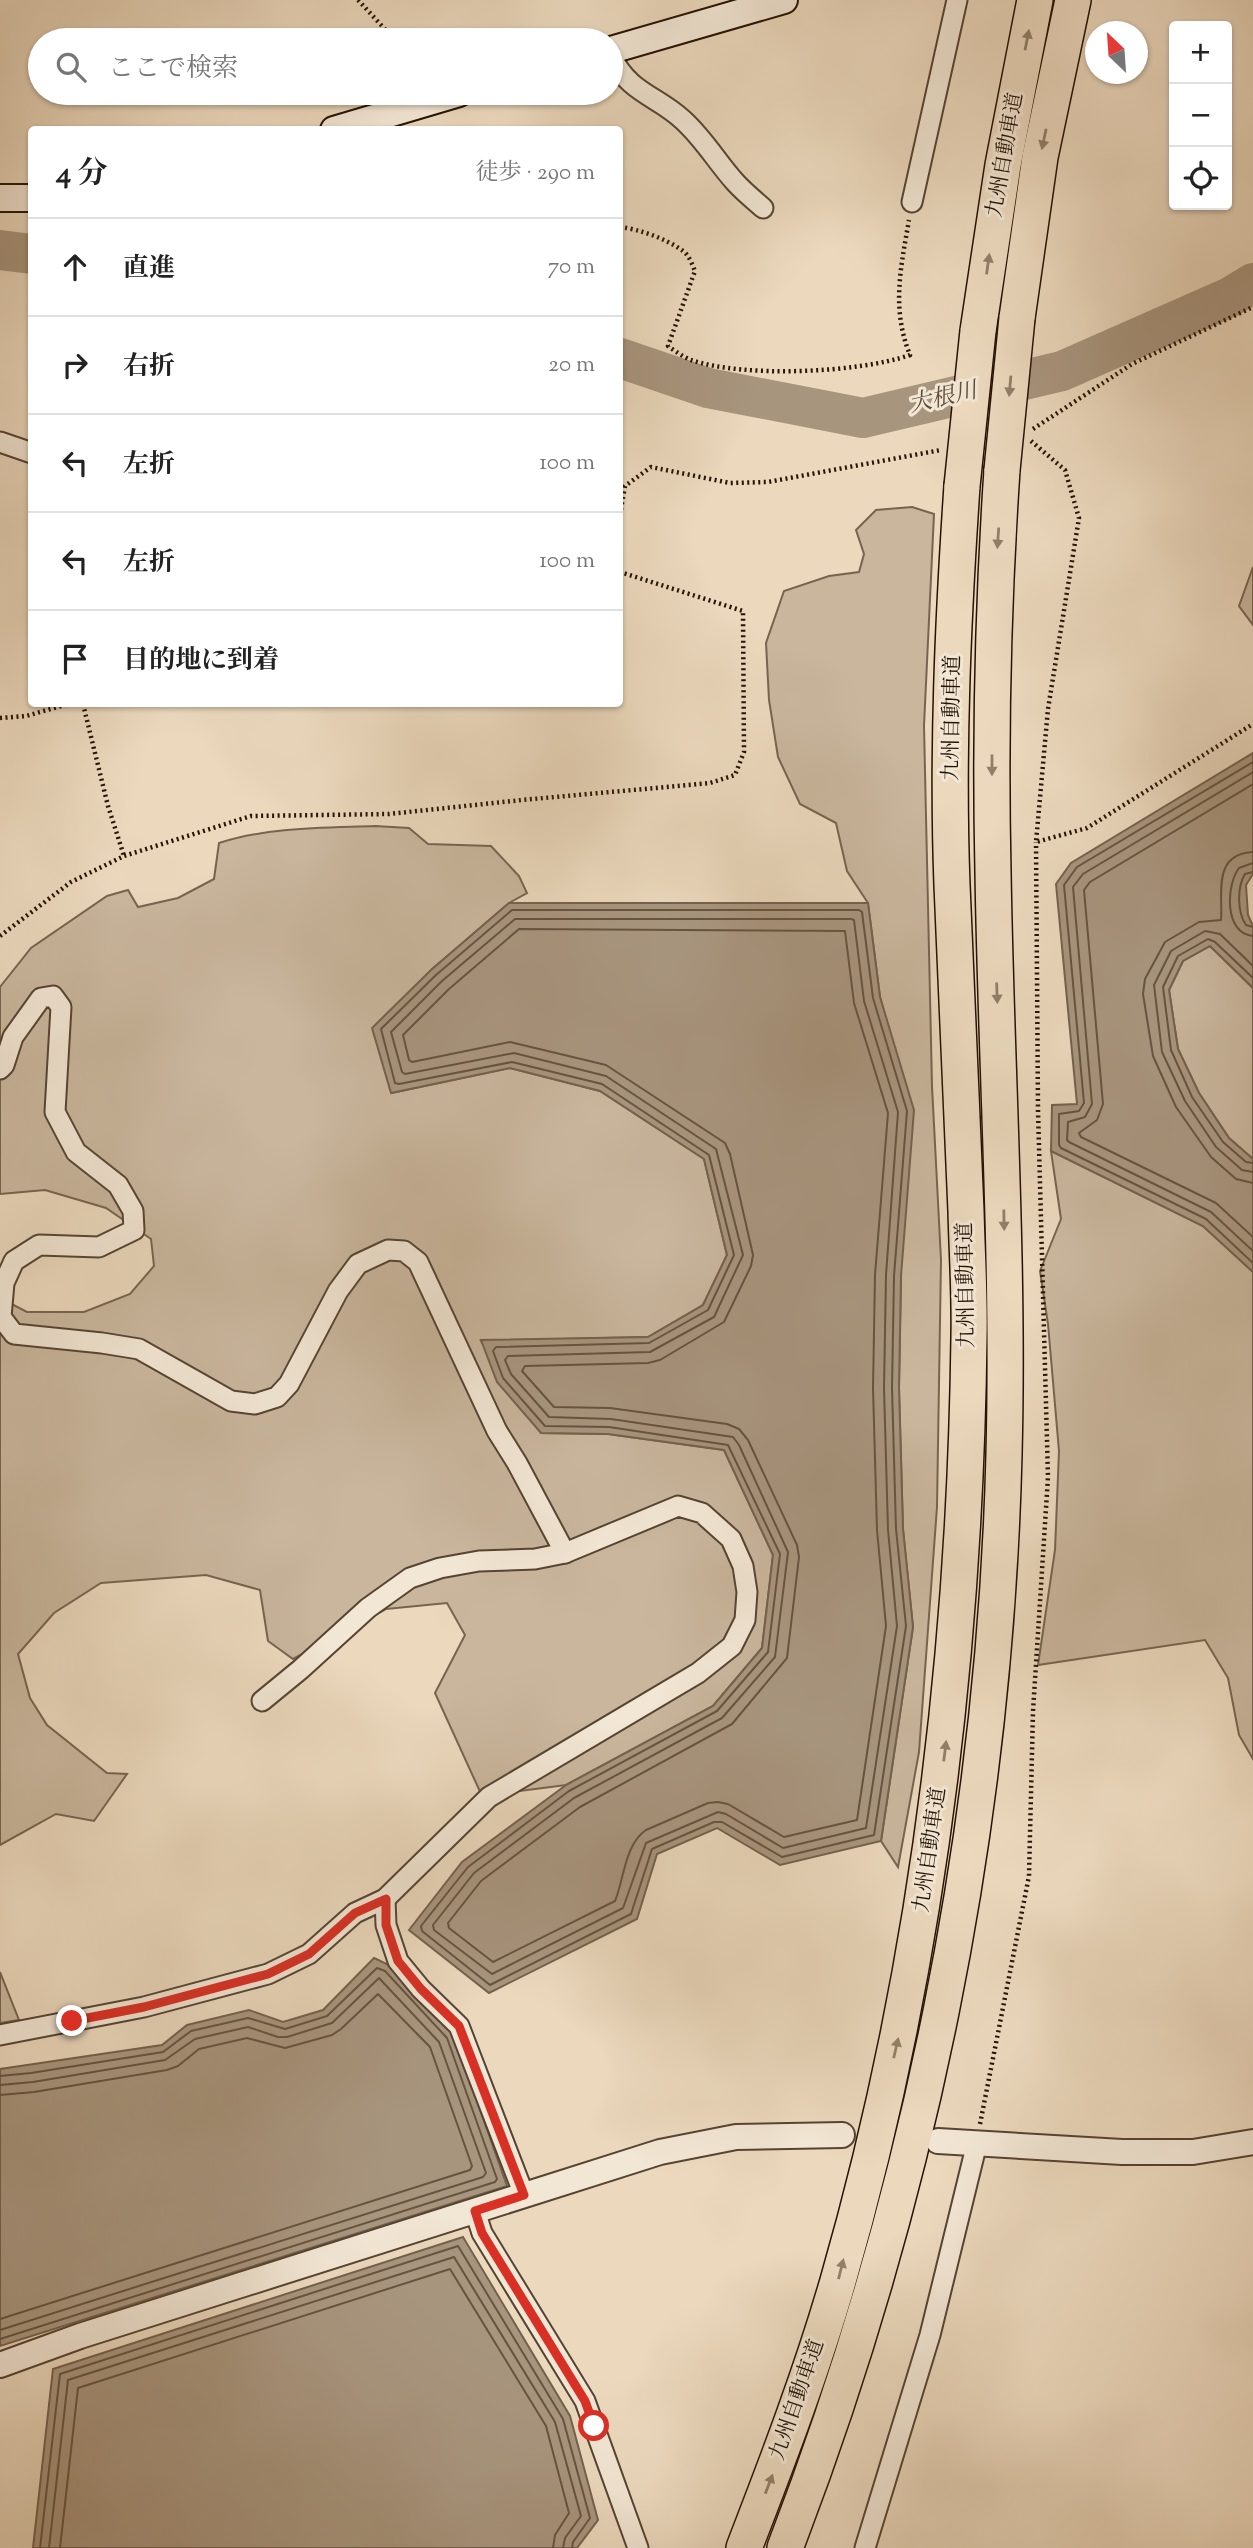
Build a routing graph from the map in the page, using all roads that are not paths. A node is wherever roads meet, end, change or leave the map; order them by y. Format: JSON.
{"nodes":[{"id":1,"x":784,"y":0,"type":"edge"},
{"id":2,"x":957,"y":0,"type":"edge"},
{"id":3,"x":1035,"y":0,"type":"edge"},
{"id":4,"x":1073,"y":0,"type":"edge"},
{"id":5,"x":623,"y":47,"type":"edge"},
{"id":6,"x":623,"y":73,"type":"edge"},
{"id":7,"x":418,"y":105,"type":"edge"},
{"id":8,"x":347,"y":126,"type":"edge"},
{"id":9,"x":0,"y":198,"type":"edge"},
{"id":10,"x":28,"y":198,"type":"edge"},
{"id":11,"x":912,"y":202,"type":"road end"},
{"id":12,"x":763,"y":208,"type":"dead end"},
{"id":13,"x":0,"y":442,"type":"edge"},
{"id":14,"x":28,"y":452,"type":"edge"},
{"id":15,"x":0,"y":1069,"type":"edge"},
{"id":16,"x":565,"y":1553,"type":"junction"},
{"id":17,"x":262,"y":1701,"type":"dead end"},
{"id":18,"x":386,"y":1899,"type":"junction"},
{"id":19,"x":0,"y":2035,"type":"edge"},
{"id":20,"x":842,"y":2135,"type":"dead end"},
{"id":21,"x":938,"y":2141,"type":"dead end"},
{"id":22,"x":1253,"y":2142,"type":"edge"},
{"id":23,"x":976,"y":2143,"type":"junction"},
{"id":24,"x":524,"y":2195,"type":"junction"},
{"id":25,"x":475,"y":2211,"type":"junction"},
{"id":26,"x":0,"y":2365,"type":"edge"},
{"id":27,"x":638,"y":2548,"type":"edge"},
{"id":28,"x":744,"y":2548,"type":"edge"},
{"id":29,"x":785,"y":2548,"type":"edge"},
{"id":30,"x":865,"y":2548,"type":"edge"}],
"edges":[{"from":1,"to":5,"type":"main road"},
{"from":2,"to":11,"type":"street"},
{"from":28,"to":3,"type":"highway","name":"九州自動車道","one_way":true,"bridge":true},
{"from":4,"to":29,"type":"highway","name":"九州自動車道","one_way":true,"bridge":true},
{"from":6,"to":12,"type":"street"},
{"from":7,"to":8,"type":"main road"},
{"from":9,"to":10,"type":"main road"},
{"from":13,"to":14,"type":"street"},
{"from":15,"to":16,"type":"street"},
{"from":16,"to":17,"type":"street"},
{"from":16,"to":18,"type":"street"},
{"from":18,"to":19,"type":"street"},
{"from":18,"to":24,"type":"street"},
{"from":20,"to":24,"type":"street"},
{"from":21,"to":23,"type":"street"},
{"from":22,"to":23,"type":"street"},
{"from":23,"to":30,"type":"street"},
{"from":24,"to":25,"type":"street"},
{"from":25,"to":26,"type":"street"},
{"from":25,"to":27,"type":"street"}]}
